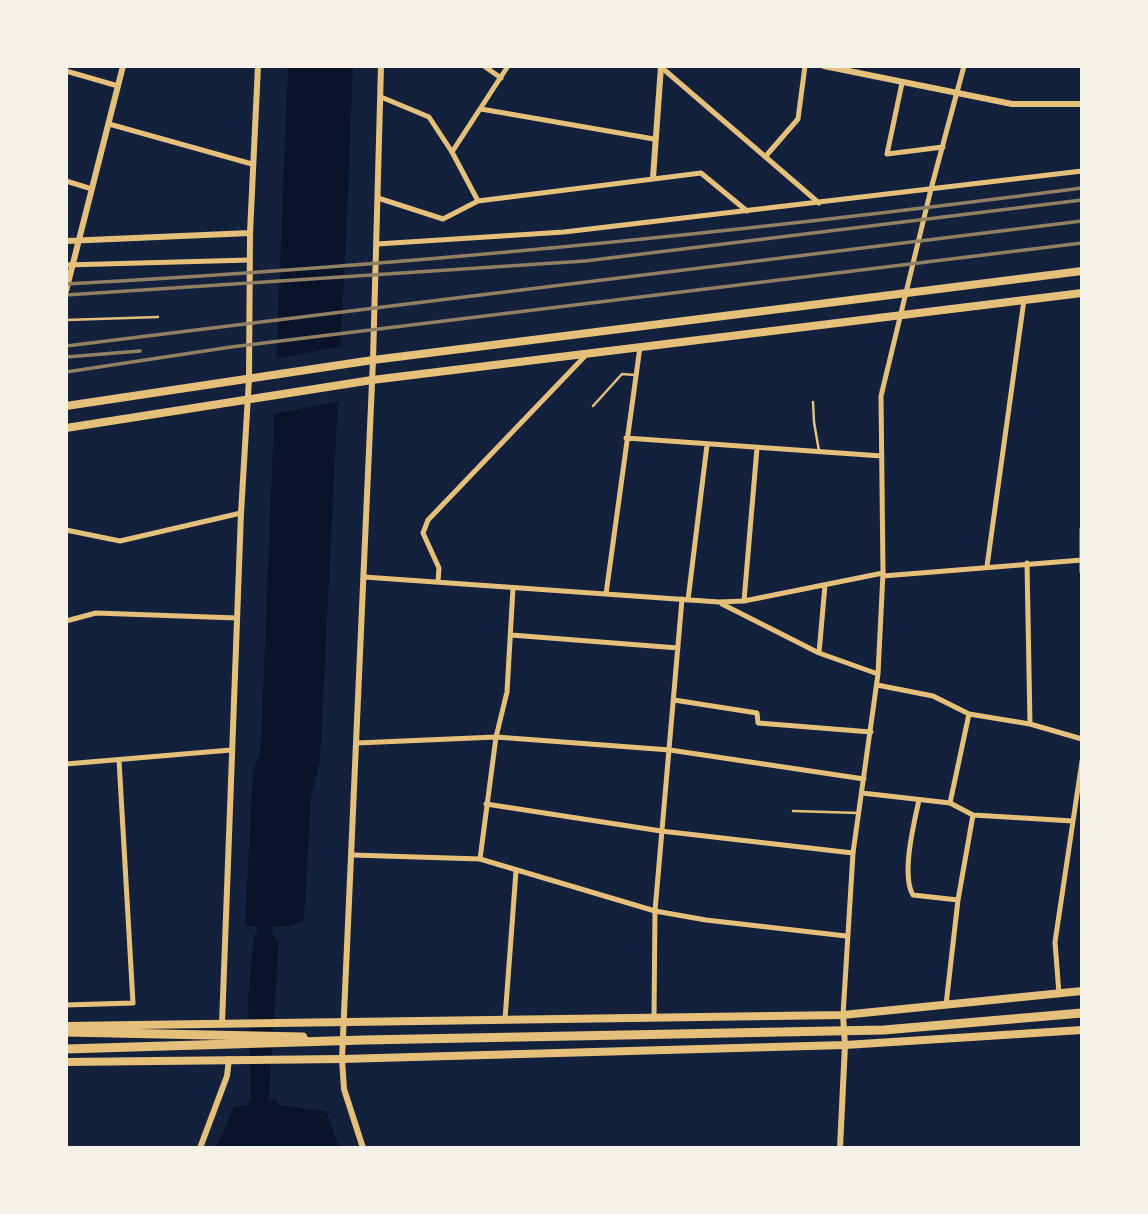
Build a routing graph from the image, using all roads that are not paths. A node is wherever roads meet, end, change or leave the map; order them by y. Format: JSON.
{"nodes":[{"id":1,"x":123,"y":66,"type":"edge"},
{"id":2,"x":258,"y":66,"type":"edge"},
{"id":3,"x":381,"y":66,"type":"edge"},
{"id":4,"x":484,"y":66,"type":"edge"},
{"id":5,"x":508,"y":66,"type":"edge"},
{"id":6,"x":804,"y":66,"type":"edge"},
{"id":7,"x":964,"y":66,"type":"edge"},
{"id":8,"x":661,"y":67,"type":"edge"},
{"id":9,"x":826,"y":67,"type":"edge"},
{"id":10,"x":66,"y":71,"type":"edge"},
{"id":11,"x":501,"y":78,"type":"junction"},
{"id":12,"x":902,"y":83,"type":"junction"},
{"id":13,"x":118,"y":86,"type":"junction"},
{"id":14,"x":957,"y":94,"type":"junction"},
{"id":15,"x":381,"y":97,"type":"junction"},
{"id":16,"x":1082,"y":104,"type":"edge"},
{"id":17,"x":481,"y":109,"type":"junction"},
{"id":18,"x":109,"y":124,"type":"junction"},
{"id":19,"x":654,"y":139,"type":"junction"},
{"id":20,"x":943,"y":147,"type":"junction"},
{"id":21,"x":452,"y":152,"type":"junction"},
{"id":22,"x":765,"y":157,"type":"junction"},
{"id":23,"x":252,"y":164,"type":"junction"},
{"id":24,"x":1082,"y":171,"type":"edge"},
{"id":25,"x":653,"y":178,"type":"junction"},
{"id":26,"x":66,"y":181,"type":"edge"},
{"id":27,"x":92,"y":189,"type":"junction"},
{"id":28,"x":931,"y":189,"type":"junction"},
{"id":29,"x":378,"y":198,"type":"junction"},
{"id":30,"x":478,"y":201,"type":"junction"},
{"id":31,"x":819,"y":203,"type":"junction"},
{"id":32,"x":747,"y":211,"type":"junction"},
{"id":33,"x":250,"y":233,"type":"junction"},
{"id":34,"x":66,"y":241,"type":"edge"},
{"id":35,"x":79,"y":241,"type":"junction"},
{"id":36,"x":377,"y":244,"type":"junction"},
{"id":37,"x":250,"y":260,"type":"junction"},
{"id":38,"x":70,"y":265,"type":"edge"},
{"id":39,"x":1082,"y":271,"type":"edge"},
{"id":40,"x":66,"y":291,"type":"edge"},
{"id":41,"x":1082,"y":293,"type":"edge"},
{"id":42,"x":905,"y":295,"type":"junction"},
{"id":43,"x":1024,"y":300,"type":"junction"},
{"id":44,"x":158,"y":317,"type":"dead end"},
{"id":45,"x":899,"y":317,"type":"junction"},
{"id":46,"x":66,"y":320,"type":"edge"},
{"id":47,"x":640,"y":347,"type":"junction"},
{"id":48,"x":586,"y":354,"type":"junction"},
{"id":49,"x":373,"y":360,"type":"junction"},
{"id":50,"x":635,"y":375,"type":"junction"},
{"id":51,"x":249,"y":379,"type":"junction"},
{"id":52,"x":372,"y":380,"type":"junction"},
{"id":53,"x":248,"y":401,"type":"junction"},
{"id":54,"x":813,"y":402,"type":"dead end"},
{"id":55,"x":66,"y":406,"type":"edge"},
{"id":56,"x":593,"y":406,"type":"dead end"},
{"id":57,"x":66,"y":428,"type":"edge"},
{"id":58,"x":626,"y":438,"type":"junction"},
{"id":59,"x":707,"y":444,"type":"junction"},
{"id":60,"x":757,"y":448,"type":"junction"},
{"id":61,"x":819,"y":452,"type":"junction"},
{"id":62,"x":882,"y":456,"type":"junction"},
{"id":63,"x":241,"y":513,"type":"junction"},
{"id":64,"x":1082,"y":529,"type":"edge"},
{"id":65,"x":66,"y":530,"type":"edge"},
{"id":66,"x":1081,"y":560,"type":"edge"},
{"id":67,"x":1027,"y":564,"type":"junction"},
{"id":68,"x":987,"y":566,"type":"junction"},
{"id":69,"x":1082,"y":572,"type":"edge"},
{"id":70,"x":883,"y":575,"type":"junction"},
{"id":71,"x":364,"y":577,"type":"junction"},
{"id":72,"x":438,"y":582,"type":"junction"},
{"id":73,"x":825,"y":585,"type":"junction"},
{"id":74,"x":513,"y":587,"type":"junction"},
{"id":75,"x":606,"y":594,"type":"junction"},
{"id":76,"x":685,"y":599,"type":"junction"},
{"id":77,"x":744,"y":601,"type":"junction"},
{"id":78,"x":719,"y":602,"type":"junction"},
{"id":79,"x":237,"y":618,"type":"junction"},
{"id":80,"x":66,"y":621,"type":"edge"},
{"id":81,"x":510,"y":635,"type":"junction"},
{"id":82,"x":678,"y":648,"type":"junction"},
{"id":83,"x":819,"y":653,"type":"junction"},
{"id":84,"x":878,"y":674,"type":"junction"},
{"id":85,"x":877,"y":685,"type":"junction"},
{"id":86,"x":674,"y":700,"type":"junction"},
{"id":87,"x":969,"y":714,"type":"junction"},
{"id":88,"x":1030,"y":724,"type":"junction"},
{"id":89,"x":871,"y":732,"type":"junction"},
{"id":90,"x":496,"y":737,"type":"junction"},
{"id":91,"x":1082,"y":739,"type":"edge"},
{"id":92,"x":357,"y":743,"type":"junction"},
{"id":93,"x":231,"y":750,"type":"junction"},
{"id":94,"x":670,"y":750,"type":"junction"},
{"id":95,"x":119,"y":760,"type":"junction"},
{"id":96,"x":1082,"y":761,"type":"edge"},
{"id":97,"x":66,"y":764,"type":"edge"},
{"id":98,"x":864,"y":779,"type":"junction"},
{"id":99,"x":862,"y":793,"type":"junction"},
{"id":100,"x":919,"y":800,"type":"junction"},
{"id":101,"x":950,"y":803,"type":"junction"},
{"id":102,"x":486,"y":804,"type":"junction"},
{"id":103,"x":793,"y":811,"type":"dead end"},
{"id":104,"x":859,"y":813,"type":"junction"},
{"id":105,"x":973,"y":815,"type":"junction"},
{"id":106,"x":1073,"y":821,"type":"junction"},
{"id":107,"x":661,"y":831,"type":"junction"},
{"id":108,"x":1072,"y":835,"type":"junction"},
{"id":109,"x":1082,"y":837,"type":"edge"},
{"id":110,"x":853,"y":853,"type":"junction"},
{"id":111,"x":353,"y":855,"type":"junction"},
{"id":112,"x":480,"y":859,"type":"junction"},
{"id":113,"x":516,"y":871,"type":"junction"},
{"id":114,"x":958,"y":900,"type":"junction"},
{"id":115,"x":655,"y":911,"type":"junction"},
{"id":116,"x":846,"y":936,"type":"junction"},
{"id":117,"x":1082,"y":991,"type":"edge"},
{"id":118,"x":1059,"y":994,"type":"junction"},
{"id":119,"x":66,"y":1005,"type":"edge"},
{"id":120,"x":946,"y":1005,"type":"junction"},
{"id":121,"x":1082,"y":1013,"type":"edge"},
{"id":122,"x":843,"y":1015,"type":"junction"},
{"id":123,"x":654,"y":1018,"type":"junction"},
{"id":124,"x":505,"y":1019,"type":"junction"},
{"id":125,"x":344,"y":1023,"type":"junction"},
{"id":126,"x":222,"y":1024,"type":"junction"},
{"id":127,"x":66,"y":1026,"type":"edge"},
{"id":128,"x":1082,"y":1030,"type":"edge"},
{"id":129,"x":66,"y":1032,"type":"edge"},
{"id":130,"x":364,"y":1041,"type":"junction"},
{"id":131,"x":845,"y":1045,"type":"junction"},
{"id":132,"x":66,"y":1049,"type":"edge"},
{"id":133,"x":229,"y":1059,"type":"junction"},
{"id":134,"x":342,"y":1059,"type":"junction"},
{"id":135,"x":66,"y":1062,"type":"edge"},
{"id":136,"x":200,"y":1147,"type":"edge"},
{"id":137,"x":363,"y":1147,"type":"edge"},
{"id":138,"x":840,"y":1147,"type":"edge"}],
"edges":[{"from":1,"to":13,"type":"street"},
{"from":2,"to":23,"type":"street"},
{"from":3,"to":15,"type":"street"},
{"from":4,"to":11,"type":"street"},
{"from":5,"to":11,"type":"street"},
{"from":6,"to":22,"type":"street"},
{"from":7,"to":14,"type":"street"},
{"from":8,"to":19,"type":"street"},
{"from":8,"to":22,"type":"street"},
{"from":9,"to":12,"type":"street"},
{"from":10,"to":13,"type":"street"},
{"from":11,"to":17,"type":"street"},
{"from":12,"to":14,"type":"street"},
{"from":12,"to":20,"type":"street"},
{"from":13,"to":18,"type":"street"},
{"from":14,"to":16,"type":"street"},
{"from":14,"to":20,"type":"street"},
{"from":15,"to":21,"type":"street"},
{"from":15,"to":29,"type":"street"},
{"from":17,"to":19,"type":"street"},
{"from":17,"to":21,"type":"street"},
{"from":18,"to":23,"type":"street"},
{"from":18,"to":27,"type":"street"},
{"from":19,"to":25,"type":"street"},
{"from":20,"to":28,"type":"street"},
{"from":21,"to":30,"type":"street"},
{"from":22,"to":31,"type":"street"},
{"from":23,"to":33,"type":"street"},
{"from":24,"to":28,"type":"street"},
{"from":25,"to":30,"type":"street"},
{"from":25,"to":32,"type":"street"},
{"from":26,"to":27,"type":"street"},
{"from":27,"to":35,"type":"street"},
{"from":28,"to":31,"type":"street"},
{"from":28,"to":42,"type":"street"},
{"from":29,"to":30,"type":"street"},
{"from":29,"to":36,"type":"street"},
{"from":31,"to":32,"type":"street"},
{"from":32,"to":36,"type":"street"},
{"from":33,"to":35,"type":"street"},
{"from":33,"to":37,"type":"street"},
{"from":34,"to":35,"type":"street"},
{"from":35,"to":38,"type":"street"},
{"from":36,"to":49,"type":"street"},
{"from":37,"to":38,"type":"street"},
{"from":37,"to":51,"type":"street"},
{"from":38,"to":40,"type":"street"},
{"from":39,"to":42,"type":"main road"},
{"from":41,"to":43,"type":"main road"},
{"from":42,"to":45,"type":"street"},
{"from":42,"to":49,"type":"main road"},
{"from":43,"to":45,"type":"main road"},
{"from":43,"to":68,"type":"street"},
{"from":44,"to":46,"type":"lane"},
{"from":45,"to":47,"type":"main road"},
{"from":45,"to":62,"type":"street"},
{"from":47,"to":48,"type":"main road"},
{"from":47,"to":50,"type":"street"},
{"from":48,"to":52,"type":"main road"},
{"from":48,"to":72,"type":"street"},
{"from":49,"to":51,"type":"main road"},
{"from":49,"to":52,"type":"street"},
{"from":50,"to":56,"type":"lane"},
{"from":50,"to":58,"type":"street"},
{"from":51,"to":53,"type":"street"},
{"from":51,"to":55,"type":"main road"},
{"from":52,"to":53,"type":"main road"},
{"from":52,"to":71,"type":"street"},
{"from":53,"to":57,"type":"main road"},
{"from":53,"to":63,"type":"street"},
{"from":54,"to":61,"type":"lane"},
{"from":58,"to":59,"type":"street"},
{"from":58,"to":75,"type":"street"},
{"from":59,"to":60,"type":"street"},
{"from":59,"to":76,"type":"street"},
{"from":60,"to":61,"type":"street"},
{"from":60,"to":77,"type":"street"},
{"from":61,"to":62,"type":"street"},
{"from":62,"to":70,"type":"street"},
{"from":63,"to":65,"type":"street"},
{"from":63,"to":79,"type":"street"},
{"from":64,"to":66,"type":"street"},
{"from":66,"to":67,"type":"street"},
{"from":66,"to":69,"type":"street"},
{"from":67,"to":68,"type":"street"},
{"from":67,"to":88,"type":"street"},
{"from":68,"to":70,"type":"street"},
{"from":70,"to":73,"type":"street"},
{"from":70,"to":84,"type":"street"},
{"from":71,"to":72,"type":"street"},
{"from":71,"to":92,"type":"street"},
{"from":72,"to":74,"type":"street"},
{"from":73,"to":77,"type":"street"},
{"from":73,"to":83,"type":"street"},
{"from":74,"to":75,"type":"street"},
{"from":74,"to":81,"type":"street"},
{"from":75,"to":76,"type":"street"},
{"from":76,"to":78,"type":"street"},
{"from":76,"to":82,"type":"street"},
{"from":77,"to":78,"type":"street"},
{"from":78,"to":83,"type":"street"},
{"from":79,"to":80,"type":"street"},
{"from":79,"to":93,"type":"street"},
{"from":81,"to":82,"type":"street"},
{"from":81,"to":90,"type":"street"},
{"from":82,"to":86,"type":"street"},
{"from":83,"to":84,"type":"street"},
{"from":84,"to":85,"type":"street"},
{"from":85,"to":87,"type":"street"},
{"from":85,"to":89,"type":"street"},
{"from":86,"to":89,"type":"street"},
{"from":86,"to":94,"type":"street"},
{"from":87,"to":88,"type":"street"},
{"from":87,"to":101,"type":"street"},
{"from":88,"to":91,"type":"street"},
{"from":89,"to":98,"type":"street"},
{"from":90,"to":92,"type":"street"},
{"from":90,"to":94,"type":"street"},
{"from":90,"to":102,"type":"street"},
{"from":92,"to":111,"type":"street"},
{"from":93,"to":95,"type":"street"},
{"from":93,"to":126,"type":"street"},
{"from":94,"to":98,"type":"street"},
{"from":94,"to":107,"type":"street"},
{"from":95,"to":97,"type":"street"},
{"from":95,"to":119,"type":"street"},
{"from":96,"to":106,"type":"street"},
{"from":98,"to":99,"type":"street"},
{"from":99,"to":100,"type":"street"},
{"from":99,"to":104,"type":"street"},
{"from":100,"to":101,"type":"street"},
{"from":100,"to":114,"type":"street"},
{"from":101,"to":105,"type":"street"},
{"from":102,"to":107,"type":"street"},
{"from":102,"to":112,"type":"street"},
{"from":103,"to":104,"type":"lane"},
{"from":104,"to":110,"type":"street"},
{"from":105,"to":106,"type":"street"},
{"from":105,"to":114,"type":"street"},
{"from":106,"to":108,"type":"street"},
{"from":107,"to":110,"type":"street"},
{"from":107,"to":115,"type":"street"},
{"from":108,"to":109,"type":"street"},
{"from":108,"to":118,"type":"street"},
{"from":110,"to":116,"type":"street"},
{"from":111,"to":112,"type":"street"},
{"from":111,"to":125,"type":"street"},
{"from":112,"to":113,"type":"street"},
{"from":113,"to":115,"type":"street"},
{"from":113,"to":124,"type":"street"},
{"from":114,"to":120,"type":"street"},
{"from":115,"to":116,"type":"street"},
{"from":115,"to":123,"type":"street"},
{"from":116,"to":122,"type":"street"},
{"from":117,"to":118,"type":"main road"},
{"from":118,"to":120,"type":"main road"},
{"from":120,"to":122,"type":"main road"},
{"from":121,"to":130,"type":"highway"},
{"from":122,"to":123,"type":"main road"},
{"from":122,"to":131,"type":"street"},
{"from":123,"to":124,"type":"main road"},
{"from":124,"to":125,"type":"main road"},
{"from":125,"to":126,"type":"main road"},
{"from":125,"to":134,"type":"street"},
{"from":126,"to":127,"type":"main road"},
{"from":128,"to":131,"type":"main road"},
{"from":129,"to":130,"type":"highway"},
{"from":130,"to":132,"type":"highway"},
{"from":131,"to":134,"type":"main road"},
{"from":131,"to":138,"type":"street"},
{"from":133,"to":134,"type":"main road"},
{"from":133,"to":135,"type":"main road"},
{"from":133,"to":136,"type":"street"},
{"from":134,"to":137,"type":"street"}]}
